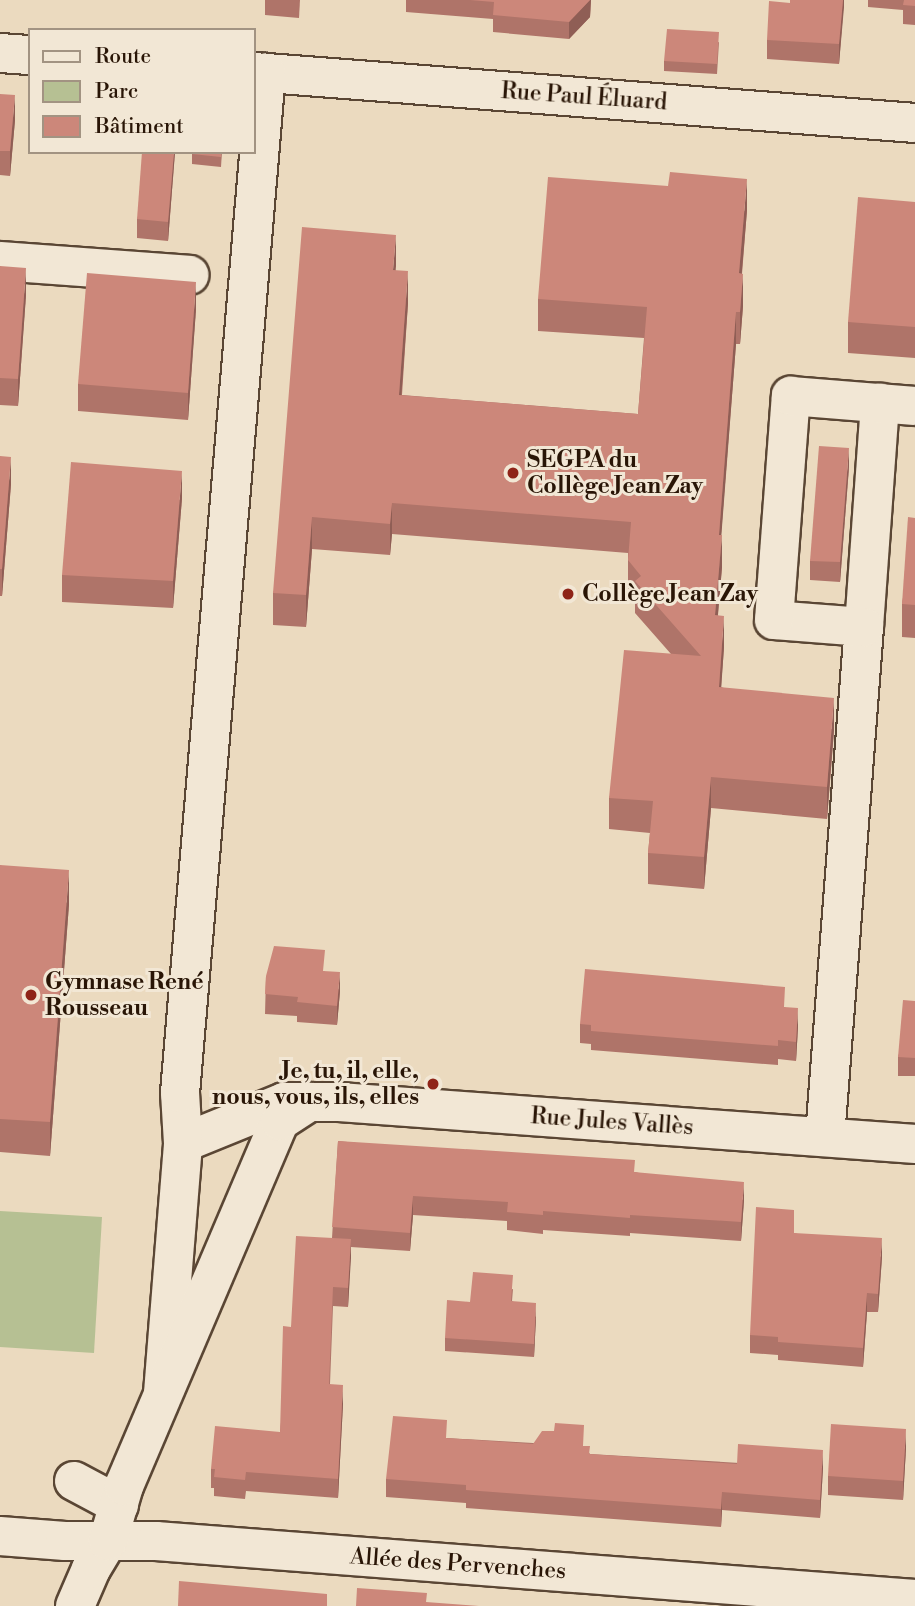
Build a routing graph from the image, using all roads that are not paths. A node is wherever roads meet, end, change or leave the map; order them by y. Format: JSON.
{"nodes":[{"id":1,"x":0,"y":53,"type":"edge"},
{"id":2,"x":28,"y":55,"type":"edge"},
{"id":3,"x":260,"y":72,"type":"edge"},
{"id":4,"x":256,"y":123,"type":"edge"},
{"id":5,"x":915,"y":123,"type":"edge"},
{"id":6,"x":254,"y":154,"type":"edge"},
{"id":7,"x":0,"y":261,"type":"edge"},
{"id":8,"x":189,"y":275,"type":"dead end"},
{"id":9,"x":898,"y":404,"type":"edge"},
{"id":10,"x":864,"y":626,"type":"junction"},
{"id":11,"x":309,"y":1102,"type":"junction"},
{"id":12,"x":825,"y":1137,"type":"junction"},
{"id":13,"x":183,"y":1143,"type":"junction"},
{"id":14,"x":915,"y":1144,"type":"edge"},
{"id":15,"x":163,"y":1393,"type":"junction"},
{"id":16,"x":74,"y":1481,"type":"dead end"},
{"id":17,"x":118,"y":1504,"type":"junction"},
{"id":18,"x":0,"y":1536,"type":"edge"},
{"id":19,"x":108,"y":1541,"type":"junction"},
{"id":20,"x":915,"y":1599,"type":"edge"},
{"id":21,"x":75,"y":1606,"type":"edge"}],
"edges":[{"from":1,"to":2,"type":"street"},
{"from":3,"to":4,"type":"street"},
{"from":3,"to":5,"type":"street","name":"Rue Paul Éluard"},
{"from":6,"to":13,"type":"street"},
{"from":7,"to":8,"type":"street"},
{"from":9,"to":10,"type":"street"},
{"from":9,"to":10,"type":"street"},
{"from":10,"to":12,"type":"street"},
{"from":11,"to":12,"type":"street","name":"Rue Jules Vallès"},
{"from":11,"to":13,"type":"street","name":"Rue Jules Vallès"},
{"from":11,"to":15,"type":"street"},
{"from":12,"to":14,"type":"street","name":"Rue Jules Vallès"},
{"from":13,"to":15,"type":"street"},
{"from":15,"to":17,"type":"street"},
{"from":16,"to":17,"type":"street"},
{"from":17,"to":19,"type":"street"},
{"from":18,"to":19,"type":"street","name":"Allée des Pervenches"},
{"from":19,"to":20,"type":"street","name":"Allée des Pervenches"},
{"from":19,"to":21,"type":"street"}]}
